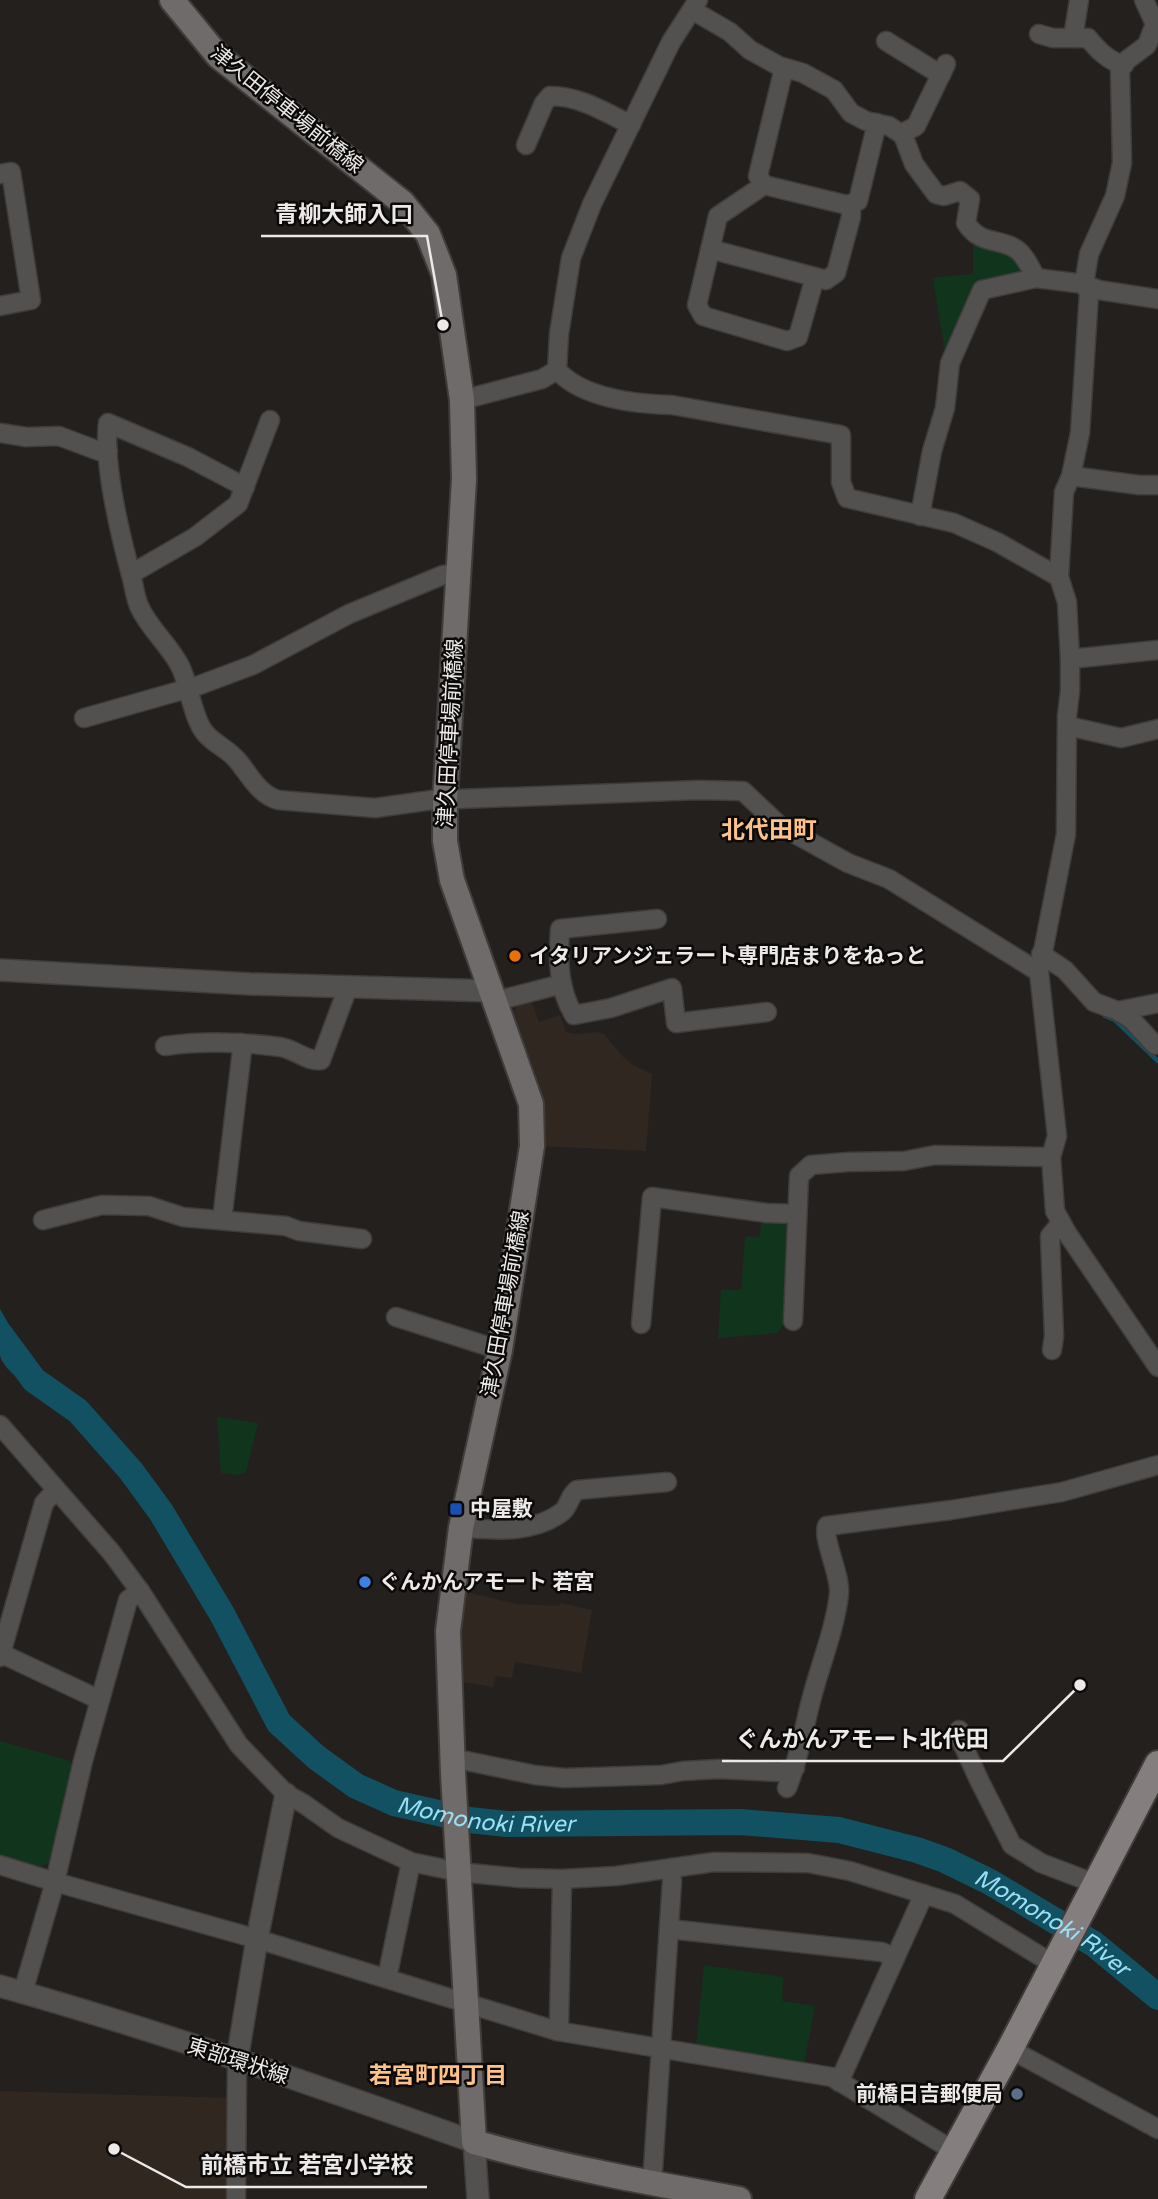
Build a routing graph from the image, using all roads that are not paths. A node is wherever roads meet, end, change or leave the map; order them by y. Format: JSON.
{"nodes":[{"id":1,"x":172,"y":0,"type":"edge"},
{"id":2,"x":1079,"y":0,"type":"edge"},
{"id":3,"x":1144,"y":0,"type":"edge"},
{"id":4,"x":695,"y":5,"type":"edge"},
{"id":5,"x":1039,"y":34,"type":"dead end"},
{"id":6,"x":1073,"y":38,"type":"junction"},
{"id":7,"x":886,"y":41,"type":"dead end"},
{"id":8,"x":1124,"y":65,"type":"junction"},
{"id":9,"x":784,"y":68,"type":"junction"},
{"id":10,"x":877,"y":123,"type":"junction"},
{"id":11,"x":631,"y":125,"type":"junction"},
{"id":12,"x":901,"y":134,"type":"junction"},
{"id":13,"x":526,"y":145,"type":"dead end"},
{"id":14,"x":0,"y":174,"type":"edge"},
{"id":15,"x":764,"y":185,"type":"junction"},
{"id":16,"x":850,"y":204,"type":"junction"},
{"id":17,"x":710,"y":249,"type":"junction"},
{"id":18,"x":815,"y":277,"type":"junction"},
{"id":19,"x":1036,"y":278,"type":"junction"},
{"id":20,"x":1084,"y":284,"type":"junction"},
{"id":21,"x":1158,"y":299,"type":"edge"},
{"id":22,"x":0,"y":306,"type":"edge"},
{"id":23,"x":557,"y":370,"type":"junction"},
{"id":24,"x":462,"y":400,"type":"junction"},
{"id":25,"x":270,"y":421,"type":"dead end"},
{"id":26,"x":0,"y":433,"type":"edge"},
{"id":27,"x":108,"y":451,"type":"junction"},
{"id":28,"x":1071,"y":476,"type":"junction"},
{"id":29,"x":1158,"y":485,"type":"edge"},
{"id":30,"x":245,"y":487,"type":"junction"},
{"id":31,"x":920,"y":516,"type":"junction"},
{"id":32,"x":460,"y":572,"type":"junction"},
{"id":33,"x":131,"y":574,"type":"junction"},
{"id":34,"x":1059,"y":577,"type":"junction"},
{"id":35,"x":1158,"y":650,"type":"edge"},
{"id":36,"x":1070,"y":659,"type":"junction"},
{"id":37,"x":189,"y":688,"type":"junction"},
{"id":38,"x":84,"y":718,"type":"dead end"},
{"id":39,"x":1068,"y":726,"type":"junction"},
{"id":40,"x":1158,"y":729,"type":"edge"},
{"id":41,"x":444,"y":801,"type":"junction"},
{"id":42,"x":657,"y":919,"type":"dead end"},
{"id":43,"x":1040,"y":963,"type":"junction"},
{"id":44,"x":0,"y":970,"type":"edge"},
{"id":45,"x":562,"y":984,"type":"junction"},
{"id":46,"x":348,"y":987,"type":"junction"},
{"id":47,"x":494,"y":996,"type":"junction"},
{"id":48,"x":1158,"y":1003,"type":"edge"},
{"id":49,"x":1118,"y":1011,"type":"junction"},
{"id":50,"x":767,"y":1012,"type":"dead end"},
{"id":51,"x":241,"y":1043,"type":"junction"},
{"id":52,"x":1155,"y":1045,"type":"dead end"},
{"id":53,"x":165,"y":1046,"type":"dead end"},
{"id":54,"x":1051,"y":1157,"type":"junction"},
{"id":55,"x":797,"y":1214,"type":"junction"},
{"id":56,"x":43,"y":1220,"type":"dead end"},
{"id":57,"x":222,"y":1220,"type":"junction"},
{"id":58,"x":1061,"y":1223,"type":"junction"},
{"id":59,"x":362,"y":1239,"type":"dead end"},
{"id":60,"x":396,"y":1317,"type":"dead end"},
{"id":61,"x":793,"y":1321,"type":"dead end"},
{"id":62,"x":641,"y":1324,"type":"dead end"},
{"id":63,"x":500,"y":1350,"type":"junction"},
{"id":64,"x":1052,"y":1350,"type":"dead end"},
{"id":65,"x":1158,"y":1367,"type":"edge"},
{"id":66,"x":3,"y":1434,"type":"edge"},
{"id":67,"x":1158,"y":1465,"type":"edge"},
{"id":68,"x":667,"y":1482,"type":"dead end"},
{"id":69,"x":56,"y":1490,"type":"junction"},
{"id":70,"x":461,"y":1528,"type":"junction"},
{"id":71,"x":140,"y":1591,"type":"junction"},
{"id":72,"x":0,"y":1654,"type":"edge"},
{"id":73,"x":100,"y":1700,"type":"junction"},
{"id":74,"x":959,"y":1730,"type":"dead end"},
{"id":75,"x":1158,"y":1764,"type":"edge"},
{"id":76,"x":453,"y":1765,"type":"junction"},
{"id":77,"x":795,"y":1768,"type":"junction"},
{"id":78,"x":788,"y":1788,"type":"dead end"},
{"id":79,"x":286,"y":1794,"type":"junction"},
{"id":80,"x":411,"y":1862,"type":"junction"},
{"id":81,"x":0,"y":1864,"type":"edge"},
{"id":82,"x":671,"y":1868,"type":"junction"},
{"id":83,"x":459,"y":1872,"type":"junction"},
{"id":84,"x":562,"y":1879,"type":"junction"},
{"id":85,"x":55,"y":1882,"type":"junction"},
{"id":86,"x":1092,"y":1892,"type":"junction"},
{"id":87,"x":925,"y":1894,"type":"junction"},
{"id":88,"x":669,"y":1929,"type":"junction"},
{"id":89,"x":257,"y":1939,"type":"junction"},
{"id":90,"x":895,"y":1958,"type":"junction"},
{"id":91,"x":1056,"y":1960,"type":"junction"},
{"id":92,"x":387,"y":1978,"type":"junction"},
{"id":93,"x":0,"y":1986,"type":"edge"},
{"id":94,"x":23,"y":1992,"type":"junction"},
{"id":95,"x":466,"y":2002,"type":"junction"},
{"id":96,"x":557,"y":2031,"type":"junction"},
{"id":97,"x":662,"y":2049,"type":"junction"},
{"id":98,"x":1010,"y":2049,"type":"junction"},
{"id":99,"x":237,"y":2060,"type":"junction"},
{"id":100,"x":839,"y":2082,"type":"junction"},
{"id":101,"x":1158,"y":2129,"type":"edge"},
{"id":102,"x":474,"y":2142,"type":"junction"},
{"id":103,"x":954,"y":2151,"type":"junction"},
{"id":104,"x":652,"y":2184,"type":"junction"},
{"id":105,"x":236,"y":2199,"type":"edge"},
{"id":106,"x":478,"y":2199,"type":"edge"},
{"id":107,"x":739,"y":2199,"type":"edge"},
{"id":108,"x":928,"y":2199,"type":"edge"}],
"edges":[{"from":1,"to":24,"type":"main road","name":"津久田停車場前橋線"},
{"from":2,"to":6,"type":"street"},
{"from":3,"to":8,"type":"street"},
{"from":4,"to":9,"type":"street"},
{"from":4,"to":11,"type":"street"},
{"from":5,"to":6,"type":"street"},
{"from":6,"to":8,"type":"street"},
{"from":7,"to":12,"type":"street"},
{"from":8,"to":20,"type":"street"},
{"from":9,"to":10,"type":"street"},
{"from":9,"to":15,"type":"street"},
{"from":10,"to":12,"type":"street"},
{"from":10,"to":16,"type":"street"},
{"from":11,"to":13,"type":"street"},
{"from":11,"to":23,"type":"street"},
{"from":12,"to":19,"type":"street"},
{"from":14,"to":22,"type":"street"},
{"from":15,"to":16,"type":"street"},
{"from":15,"to":17,"type":"street"},
{"from":16,"to":18,"type":"street"},
{"from":17,"to":18,"type":"street"},
{"from":17,"to":18,"type":"street"},
{"from":19,"to":20,"type":"street"},
{"from":19,"to":31,"type":"street"},
{"from":20,"to":21,"type":"street"},
{"from":20,"to":28,"type":"street"},
{"from":23,"to":24,"type":"street"},
{"from":23,"to":31,"type":"street"},
{"from":24,"to":32,"type":"main road","name":"津久田停車場前橋線"},
{"from":25,"to":30,"type":"street"},
{"from":26,"to":27,"type":"street"},
{"from":27,"to":30,"type":"street"},
{"from":27,"to":33,"type":"street"},
{"from":28,"to":29,"type":"street"},
{"from":28,"to":34,"type":"street"},
{"from":30,"to":33,"type":"street"},
{"from":31,"to":34,"type":"street"},
{"from":32,"to":37,"type":"street"},
{"from":32,"to":41,"type":"main road","name":"津久田停車場前橋線"},
{"from":33,"to":37,"type":"street"},
{"from":34,"to":36,"type":"street"},
{"from":35,"to":36,"type":"street"},
{"from":36,"to":39,"type":"street"},
{"from":37,"to":38,"type":"street"},
{"from":37,"to":41,"type":"street"},
{"from":39,"to":40,"type":"street"},
{"from":39,"to":43,"type":"street"},
{"from":41,"to":43,"type":"street"},
{"from":41,"to":47,"type":"main road","name":"津久田停車場前橋線"},
{"from":42,"to":45,"type":"street"},
{"from":43,"to":49,"type":"street"},
{"from":43,"to":54,"type":"street"},
{"from":44,"to":46,"type":"street"},
{"from":45,"to":47,"type":"street"},
{"from":45,"to":50,"type":"street"},
{"from":46,"to":47,"type":"street"},
{"from":46,"to":51,"type":"street"},
{"from":47,"to":63,"type":"main road","name":"津久田停車場前橋線"},
{"from":48,"to":49,"type":"street"},
{"from":49,"to":52,"type":"street"},
{"from":51,"to":53,"type":"street"},
{"from":51,"to":57,"type":"street"},
{"from":54,"to":55,"type":"street"},
{"from":54,"to":58,"type":"street"},
{"from":55,"to":61,"type":"street"},
{"from":55,"to":62,"type":"street"},
{"from":56,"to":57,"type":"street"},
{"from":57,"to":59,"type":"street"},
{"from":58,"to":64,"type":"street"},
{"from":58,"to":65,"type":"street"},
{"from":60,"to":63,"type":"street"},
{"from":63,"to":70,"type":"main road","name":"津久田停車場前橋線"},
{"from":66,"to":69,"type":"street"},
{"from":67,"to":77,"type":"street"},
{"from":68,"to":70,"type":"street"},
{"from":69,"to":71,"type":"street"},
{"from":69,"to":72,"type":"street"},
{"from":70,"to":76,"type":"main road","name":"津久田停車場前橋線"},
{"from":71,"to":73,"type":"street"},
{"from":71,"to":79,"type":"street"},
{"from":72,"to":73,"type":"street"},
{"from":73,"to":85,"type":"street"},
{"from":74,"to":86,"type":"street"},
{"from":75,"to":86,"type":"main road"},
{"from":76,"to":77,"type":"street"},
{"from":76,"to":83,"type":"main road","name":"津久田停車場前橋線"},
{"from":77,"to":78,"type":"street"},
{"from":79,"to":80,"type":"street"},
{"from":79,"to":89,"type":"street"},
{"from":80,"to":83,"type":"street"},
{"from":80,"to":92,"type":"street"},
{"from":81,"to":85,"type":"street"},
{"from":82,"to":84,"type":"street"},
{"from":82,"to":87,"type":"street"},
{"from":82,"to":88,"type":"street"},
{"from":83,"to":84,"type":"street"},
{"from":83,"to":95,"type":"main road"},
{"from":84,"to":96,"type":"street"},
{"from":85,"to":89,"type":"street"},
{"from":85,"to":94,"type":"street"},
{"from":86,"to":91,"type":"main road"},
{"from":87,"to":90,"type":"street"},
{"from":87,"to":91,"type":"street"},
{"from":88,"to":90,"type":"street"},
{"from":88,"to":97,"type":"street"},
{"from":89,"to":92,"type":"street"},
{"from":89,"to":99,"type":"street"},
{"from":90,"to":100,"type":"street"},
{"from":91,"to":98,"type":"main road"},
{"from":92,"to":95,"type":"street"},
{"from":93,"to":94,"type":"street","name":"東部環状線"},
{"from":94,"to":99,"type":"street","name":"東部環状線"},
{"from":95,"to":96,"type":"street"},
{"from":95,"to":102,"type":"main road"},
{"from":96,"to":97,"type":"street"},
{"from":97,"to":100,"type":"street"},
{"from":97,"to":104,"type":"street"},
{"from":98,"to":101,"type":"street"},
{"from":98,"to":103,"type":"main road"},
{"from":99,"to":102,"type":"street","name":"東部環状線"},
{"from":99,"to":105,"type":"street"},
{"from":100,"to":103,"type":"street"},
{"from":102,"to":104,"type":"main road"},
{"from":102,"to":106,"type":"street"},
{"from":103,"to":108,"type":"main road"},
{"from":104,"to":107,"type":"main road"}]}
